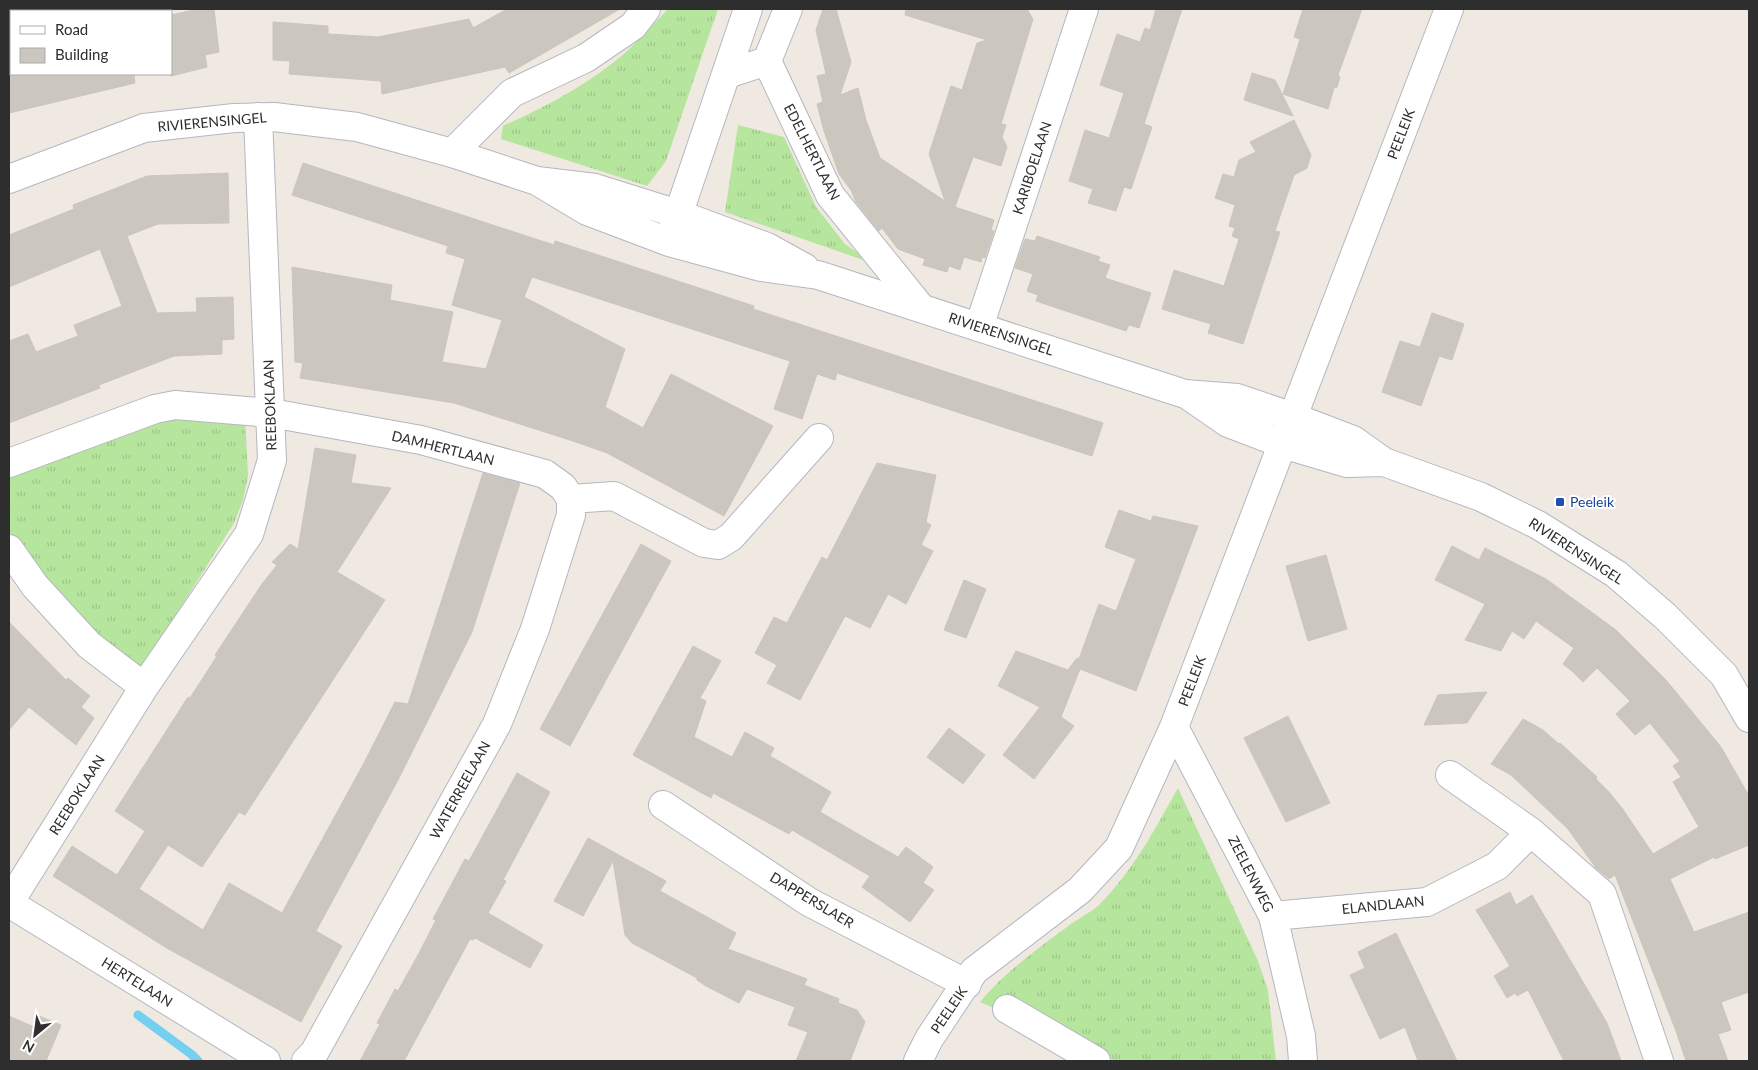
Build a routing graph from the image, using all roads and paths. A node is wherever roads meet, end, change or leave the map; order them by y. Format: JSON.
{"nodes":[{"id":1,"x":646,"y":9,"type":"edge"},
{"id":2,"x":748,"y":9,"type":"edge"},
{"id":3,"x":788,"y":9,"type":"edge"},
{"id":4,"x":1084,"y":9,"type":"edge"},
{"id":5,"x":1449,"y":9,"type":"edge"},
{"id":6,"x":767,"y":61,"type":"junction"},
{"id":7,"x":727,"y":74,"type":"junction"},
{"id":8,"x":258,"y":117,"type":"junction"},
{"id":9,"x":452,"y":153,"type":"junction"},
{"id":10,"x":9,"y":179,"type":"edge"},
{"id":11,"x":537,"y":181,"type":"junction"},
{"id":12,"x":678,"y":214,"type":"junction"},
{"id":13,"x":669,"y":242,"type":"junction"},
{"id":14,"x":818,"y":275,"type":"junction"},
{"id":15,"x":921,"y":308,"type":"junction"},
{"id":16,"x":979,"y":327,"type":"junction"},
{"id":17,"x":1185,"y":394,"type":"junction"},
{"id":18,"x":271,"y":414,"type":"junction"},
{"id":19,"x":1293,"y":417,"type":"junction"},
{"id":20,"x":819,"y":438,"type":"dead end"},
{"id":21,"x":1283,"y":444,"type":"junction"},
{"id":22,"x":1384,"y":462,"type":"junction"},
{"id":23,"x":9,"y":463,"type":"edge"},
{"id":24,"x":571,"y":499,"type":"junction"},
{"id":25,"x":9,"y":549,"type":"edge"},
{"id":26,"x":144,"y":687,"type":"junction"},
{"id":27,"x":1749,"y":718,"type":"edge"},
{"id":28,"x":1174,"y":727,"type":"junction"},
{"id":29,"x":1450,"y":775,"type":"dead end"},
{"id":30,"x":663,"y":805,"type":"dead end"},
{"id":31,"x":1531,"y":832,"type":"junction"},
{"id":32,"x":9,"y":903,"type":"edge"},
{"id":33,"x":1273,"y":916,"type":"junction"},
{"id":34,"x":966,"y":984,"type":"junction"},
{"id":35,"x":1007,"y":1009,"type":"dead end"},
{"id":36,"x":266,"y":1061,"type":"edge"},
{"id":37,"x":306,"y":1061,"type":"edge"},
{"id":38,"x":918,"y":1061,"type":"edge"},
{"id":39,"x":1096,"y":1061,"type":"edge"},
{"id":40,"x":1303,"y":1061,"type":"edge"},
{"id":41,"x":1659,"y":1061,"type":"edge"}],
"edges":[{"from":1,"to":9,"type":"street"},
{"from":2,"to":7,"type":"street"},
{"from":3,"to":6,"type":"street"},
{"from":4,"to":16,"type":"street","name":"KARIBOELAAN"},
{"from":5,"to":19,"type":"street","name":"PEELEIK"},
{"from":6,"to":7,"type":"street"},
{"from":6,"to":15,"type":"street","name":"EDELHERTLAAN"},
{"from":7,"to":12,"type":"street"},
{"from":8,"to":9,"type":"street","name":"RIVIERENSINGEL"},
{"from":8,"to":10,"type":"street","name":"RIVIERENSINGEL"},
{"from":8,"to":18,"type":"street","name":"REEBOKLAAN"},
{"from":9,"to":11,"type":"street","name":"RIVIERENSINGEL"},
{"from":11,"to":12,"type":"street","name":"RIVIERENSINGEL"},
{"from":11,"to":13,"type":"street","name":"RIVIERENSINGEL"},
{"from":12,"to":13,"type":"street"},
{"from":12,"to":14,"type":"street","name":"RIVIERENSINGEL"},
{"from":13,"to":14,"type":"street","name":"RIVIERENSINGEL"},
{"from":14,"to":15,"type":"street","name":"RIVIERENSINGEL"},
{"from":15,"to":16,"type":"street","name":"RIVIERENSINGEL"},
{"from":16,"to":17,"type":"street","name":"RIVIERENSINGEL"},
{"from":17,"to":19,"type":"street","name":"RIVIERENSINGEL"},
{"from":17,"to":21,"type":"street","name":"RIVIERENSINGEL"},
{"from":18,"to":23,"type":"street","name":"DAMHERTLAAN"},
{"from":18,"to":24,"type":"street","name":"DAMHERTLAAN"},
{"from":18,"to":26,"type":"street","name":"REEBOKLAAN"},
{"from":19,"to":21,"type":"street","name":"PEELEIK"},
{"from":19,"to":22,"type":"street","name":"RIVIERENSINGEL"},
{"from":20,"to":24,"type":"street"},
{"from":21,"to":22,"type":"street","name":"RIVIERENSINGEL"},
{"from":21,"to":28,"type":"street","name":"PEELEIK"},
{"from":22,"to":27,"type":"street","name":"RIVIERENSINGEL"},
{"from":24,"to":37,"type":"street","name":"WATERREELAAN"},
{"from":25,"to":26,"type":"street"},
{"from":26,"to":32,"type":"street","name":"REEBOKLAAN"},
{"from":28,"to":33,"type":"street","name":"ZEELENWEG"},
{"from":28,"to":34,"type":"street","name":"PEELEIK"},
{"from":29,"to":31,"type":"street"},
{"from":30,"to":34,"type":"street","name":"DAPPERSLAER"},
{"from":31,"to":33,"type":"street","name":"ELANDLAAN"},
{"from":31,"to":41,"type":"street"},
{"from":32,"to":36,"type":"street","name":"HERTELAAN"},
{"from":33,"to":40,"type":"street","name":"ZEELENWEG"},
{"from":34,"to":38,"type":"street","name":"PEELEIK"},
{"from":35,"to":39,"type":"street"}]}
